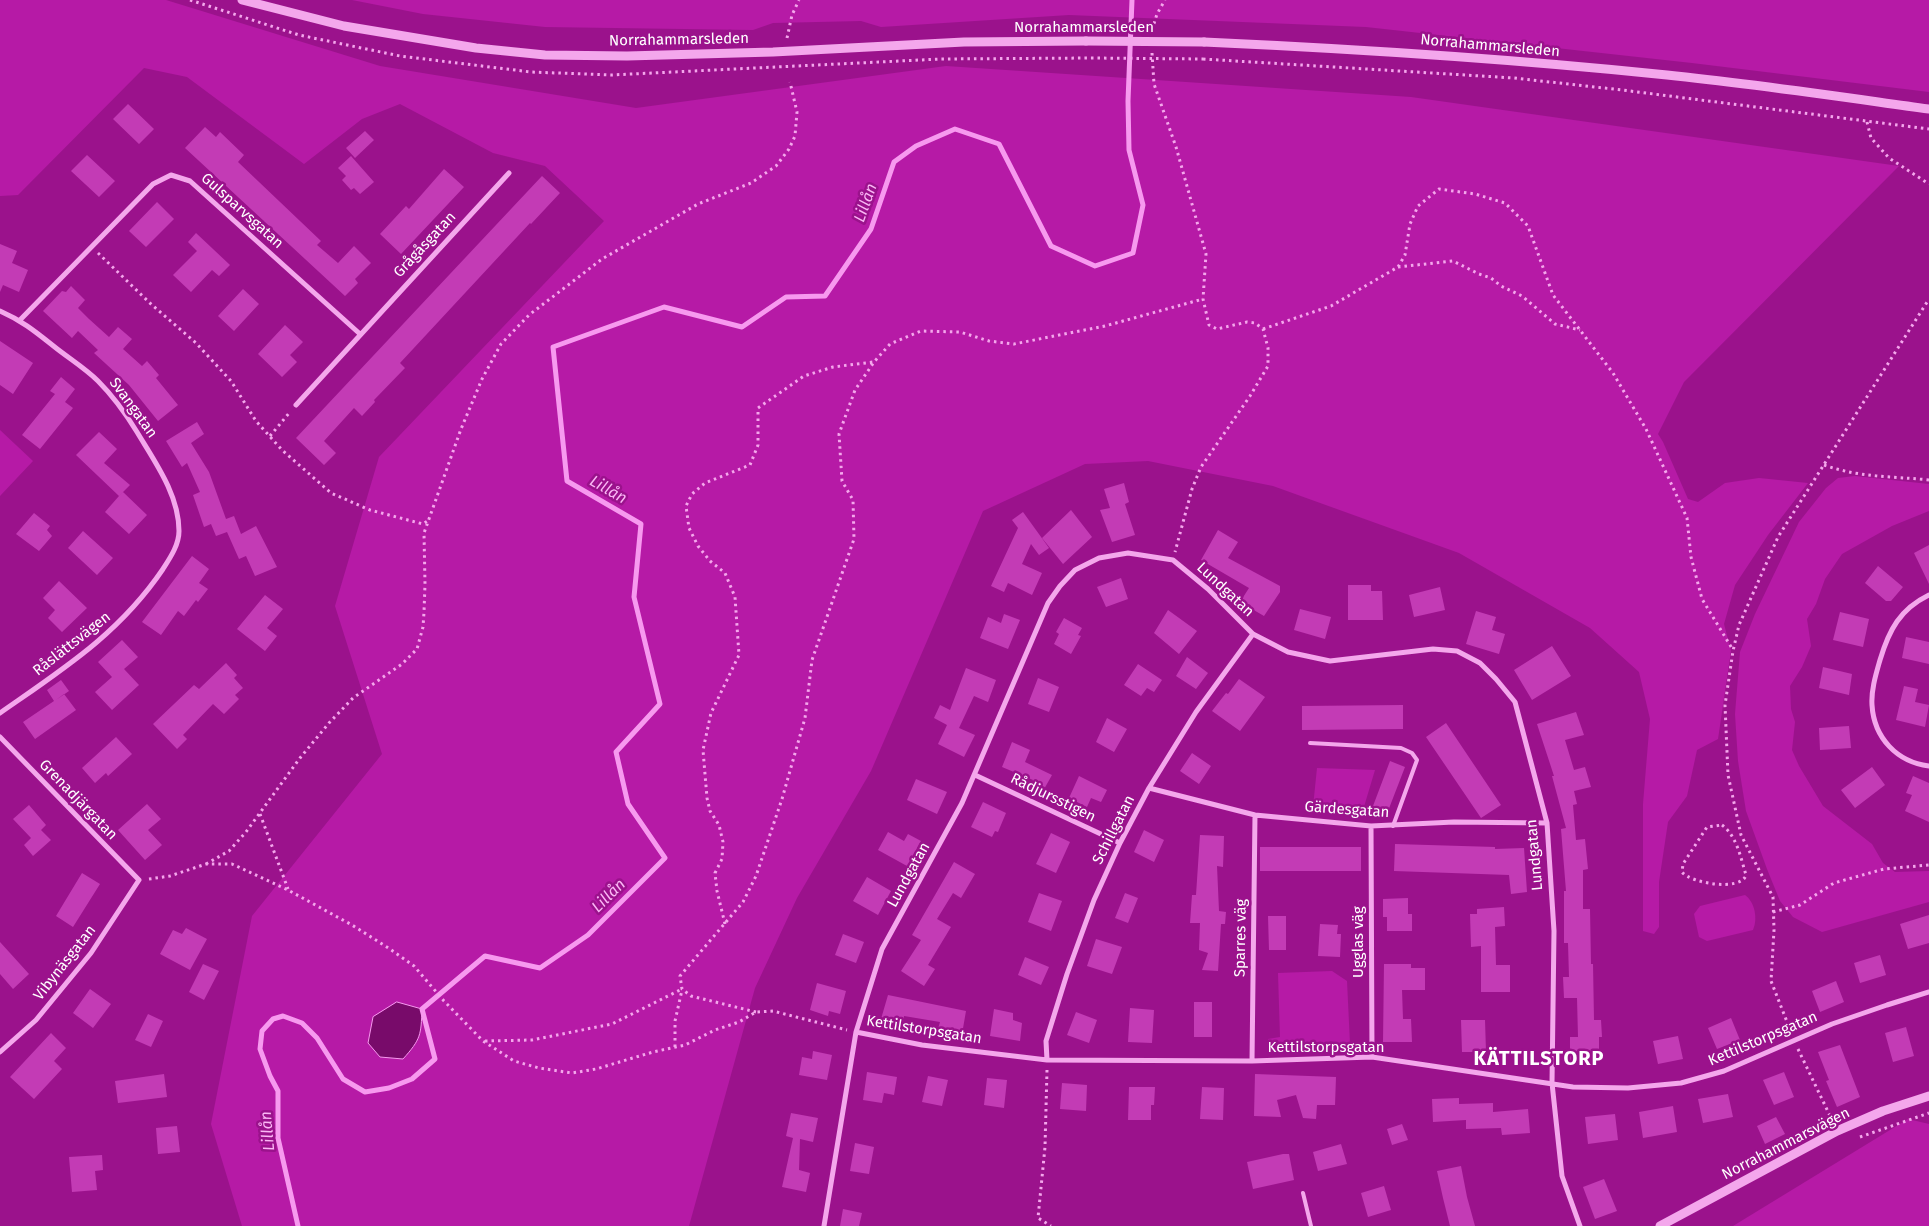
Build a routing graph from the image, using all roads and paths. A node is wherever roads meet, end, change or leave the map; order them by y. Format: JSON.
{"nodes":[{"id":1,"x":242,"y":0,"type":"edge"},
{"id":2,"x":799,"y":0,"type":"edge"},
{"id":3,"x":1165,"y":0,"type":"edge"},
{"id":4,"x":1151,"y":32,"type":"dead end"},
{"id":5,"x":787,"y":38,"type":"dead end"},
{"id":6,"x":1091,"y":58,"type":"dead end"},
{"id":7,"x":1152,"y":67,"type":"dead end"},
{"id":8,"x":790,"y":82,"type":"dead end"},
{"id":9,"x":1929,"y":109,"type":"edge"},
{"id":10,"x":1867,"y":122,"type":"junction"},
{"id":11,"x":1929,"y":129,"type":"edge"},
{"id":12,"x":509,"y":173,"type":"dead end"},
{"id":13,"x":1929,"y":184,"type":"edge"},
{"id":14,"x":92,"y":247,"type":"junction"},
{"id":15,"x":1398,"y":267,"type":"junction"},
{"id":16,"x":1203,"y":299,"type":"junction"},
{"id":17,"x":1929,"y":299,"type":"edge"},
{"id":18,"x":0,"y":311,"type":"edge"},
{"id":19,"x":20,"y":320,"type":"junction"},
{"id":20,"x":1263,"y":329,"type":"junction"},
{"id":21,"x":1580,"y":330,"type":"junction"},
{"id":22,"x":360,"y":334,"type":"junction"},
{"id":23,"x":874,"y":362,"type":"junction"},
{"id":24,"x":296,"y":405,"type":"joint"},
{"id":25,"x":270,"y":436,"type":"junction"},
{"id":26,"x":1824,"y":465,"type":"junction"},
{"id":27,"x":1929,"y":480,"type":"edge"},
{"id":28,"x":430,"y":520,"type":"junction"},
{"id":29,"x":180,"y":534,"type":"joint"},
{"id":30,"x":1173,"y":560,"type":"junction"},
{"id":31,"x":1929,"y":595,"type":"edge"},
{"id":32,"x":1253,"y":634,"type":"junction"},
{"id":33,"x":1734,"y":651,"type":"junction"},
{"id":34,"x":0,"y":713,"type":"edge"},
{"id":35,"x":0,"y":737,"type":"edge"},
{"id":36,"x":1310,"y":743,"type":"dead end"},
{"id":37,"x":1929,"y":766,"type":"edge"},
{"id":38,"x":975,"y":774,"type":"junction"},
{"id":39,"x":1150,"y":788,"type":"junction"},
{"id":40,"x":260,"y":814,"type":"junction"},
{"id":41,"x":1255,"y":815,"type":"junction"},
{"id":42,"x":1547,"y":823,"type":"junction"},
{"id":43,"x":1372,"y":826,"type":"junction"},
{"id":44,"x":1393,"y":826,"type":"junction"},
{"id":45,"x":1120,"y":844,"type":"junction"},
{"id":46,"x":206,"y":864,"type":"junction"},
{"id":47,"x":1929,"y":865,"type":"edge"},
{"id":48,"x":1744,"y":870,"type":"joint"},
{"id":49,"x":138,"y":880,"type":"junction"},
{"id":50,"x":288,"y":890,"type":"junction"},
{"id":51,"x":1773,"y":912,"type":"junction"},
{"id":52,"x":725,"y":925,"type":"junction"},
{"id":53,"x":682,"y":989,"type":"junction"},
{"id":54,"x":1929,"y":992,"type":"edge"},
{"id":55,"x":756,"y":1012,"type":"junction"},
{"id":56,"x":856,"y":1032,"type":"junction"},
{"id":57,"x":1794,"y":1040,"type":"junction"},
{"id":58,"x":483,"y":1041,"type":"junction"},
{"id":59,"x":675,"y":1047,"type":"junction"},
{"id":60,"x":0,"y":1052,"type":"edge"},
{"id":61,"x":1372,"y":1057,"type":"junction"},
{"id":62,"x":1047,"y":1060,"type":"junction"},
{"id":63,"x":1252,"y":1061,"type":"junction"},
{"id":64,"x":1552,"y":1084,"type":"junction"},
{"id":65,"x":1929,"y":1096,"type":"edge"},
{"id":66,"x":1929,"y":1113,"type":"edge"},
{"id":67,"x":1837,"y":1131,"type":"junction"},
{"id":68,"x":1852,"y":1140,"type":"dead end"},
{"id":69,"x":1303,"y":1193,"type":"dead end"},
{"id":70,"x":824,"y":1226,"type":"edge"},
{"id":71,"x":1051,"y":1226,"type":"edge"},
{"id":72,"x":1311,"y":1226,"type":"edge"},
{"id":73,"x":1580,"y":1226,"type":"edge"},
{"id":74,"x":1660,"y":1226,"type":"edge"}],
"edges":[{"from":1,"to":9,"type":"street","name":"Norrahammarsleden","bridge":true},
{"from":2,"to":5,"type":"path"},
{"from":3,"to":4,"type":"path"},
{"from":6,"to":10,"type":"path","bridge":true},
{"from":7,"to":16,"type":"path"},
{"from":8,"to":28,"type":"path"},
{"from":10,"to":11,"type":"path"},
{"from":10,"to":13,"type":"path"},
{"from":12,"to":22,"type":"street","name":"Grågåsgatan"},
{"from":14,"to":19,"type":"street","name":"Gulsparvsgatan"},
{"from":14,"to":22,"type":"street","name":"Gulsparvsgatan"},
{"from":14,"to":25,"type":"path"},
{"from":15,"to":20,"type":"path"},
{"from":15,"to":21,"type":"path"},
{"from":15,"to":21,"type":"path"},
{"from":16,"to":20,"type":"path"},
{"from":16,"to":23,"type":"path"},
{"from":17,"to":26,"type":"path"},
{"from":18,"to":19,"type":"street","name":"Svangatan"},
{"from":19,"to":29,"type":"street","name":"Svangatan"},
{"from":20,"to":30,"type":"path"},
{"from":21,"to":33,"type":"path"},
{"from":22,"to":24,"type":"street","name":"Grågåsgatan"},
{"from":23,"to":52,"type":"path"},
{"from":23,"to":52,"type":"path"},
{"from":24,"to":25,"type":"path"},
{"from":25,"to":28,"type":"path"},
{"from":26,"to":27,"type":"path"},
{"from":26,"to":33,"type":"path"},
{"from":28,"to":40,"type":"path"},
{"from":29,"to":34,"type":"street","name":"Råslättsvägen"},
{"from":30,"to":32,"type":"street","name":"Lundgatan"},
{"from":30,"to":38,"type":"street","name":"Lundgatan"},
{"from":31,"to":37,"type":"street"},
{"from":32,"to":39,"type":"street","name":"Schillgatan"},
{"from":32,"to":42,"type":"street","name":"Lundgatan"},
{"from":33,"to":51,"type":"path"},
{"from":35,"to":49,"type":"street","name":"Grenadjärgatan"},
{"from":36,"to":44,"type":"lane"},
{"from":38,"to":45,"type":"street","name":"Rådjursstigen"},
{"from":38,"to":56,"type":"street","name":"Lundgatan"},
{"from":39,"to":41,"type":"street","name":"Gärdesgatan"},
{"from":39,"to":45,"type":"street","name":"Schillgatan"},
{"from":40,"to":46,"type":"path"},
{"from":40,"to":50,"type":"path"},
{"from":41,"to":43,"type":"street","name":"Gärdesgatan"},
{"from":41,"to":63,"type":"street","name":"Sparres väg"},
{"from":42,"to":44,"type":"street","name":"Gärdesgatan"},
{"from":42,"to":64,"type":"street","name":"Lundgatan"},
{"from":43,"to":44,"type":"street","name":"Gärdesgatan"},
{"from":43,"to":61,"type":"street","name":"Ugglas väg"},
{"from":45,"to":62,"type":"street","name":"Schillgatan"},
{"from":46,"to":49,"type":"path"},
{"from":46,"to":50,"type":"path"},
{"from":47,"to":51,"type":"path"},
{"from":48,"to":48,"type":"path"},
{"from":49,"to":60,"type":"street","name":"Vibynäsgatan"},
{"from":50,"to":58,"type":"path"},
{"from":51,"to":57,"type":"path"},
{"from":52,"to":53,"type":"path"},
{"from":53,"to":55,"type":"path"},
{"from":53,"to":58,"type":"path"},
{"from":53,"to":59,"type":"path"},
{"from":54,"to":57,"type":"street","name":"Kettilstorpsgatan"},
{"from":55,"to":56,"type":"path"},
{"from":55,"to":59,"type":"path"},
{"from":56,"to":62,"type":"street","name":"Kettilstorpsgatan"},
{"from":56,"to":70,"type":"street","name":"Lundgatan"},
{"from":57,"to":64,"type":"street","name":"Kettilstorpsgatan"},
{"from":57,"to":67,"type":"path"},
{"from":58,"to":59,"type":"path"},
{"from":61,"to":63,"type":"street","name":"Kettilstorpsgatan"},
{"from":61,"to":64,"type":"street","name":"Kettilstorpsgatan"},
{"from":62,"to":63,"type":"street","name":"Kettilstorpsgatan"},
{"from":62,"to":71,"type":"path"},
{"from":64,"to":73,"type":"street","name":"Lundgatan"},
{"from":65,"to":67,"type":"street","name":"Norrahammarsvägen"},
{"from":66,"to":68,"type":"path"},
{"from":67,"to":74,"type":"street","name":"Norrahammarsvägen"},
{"from":69,"to":72,"type":"lane"}]}
